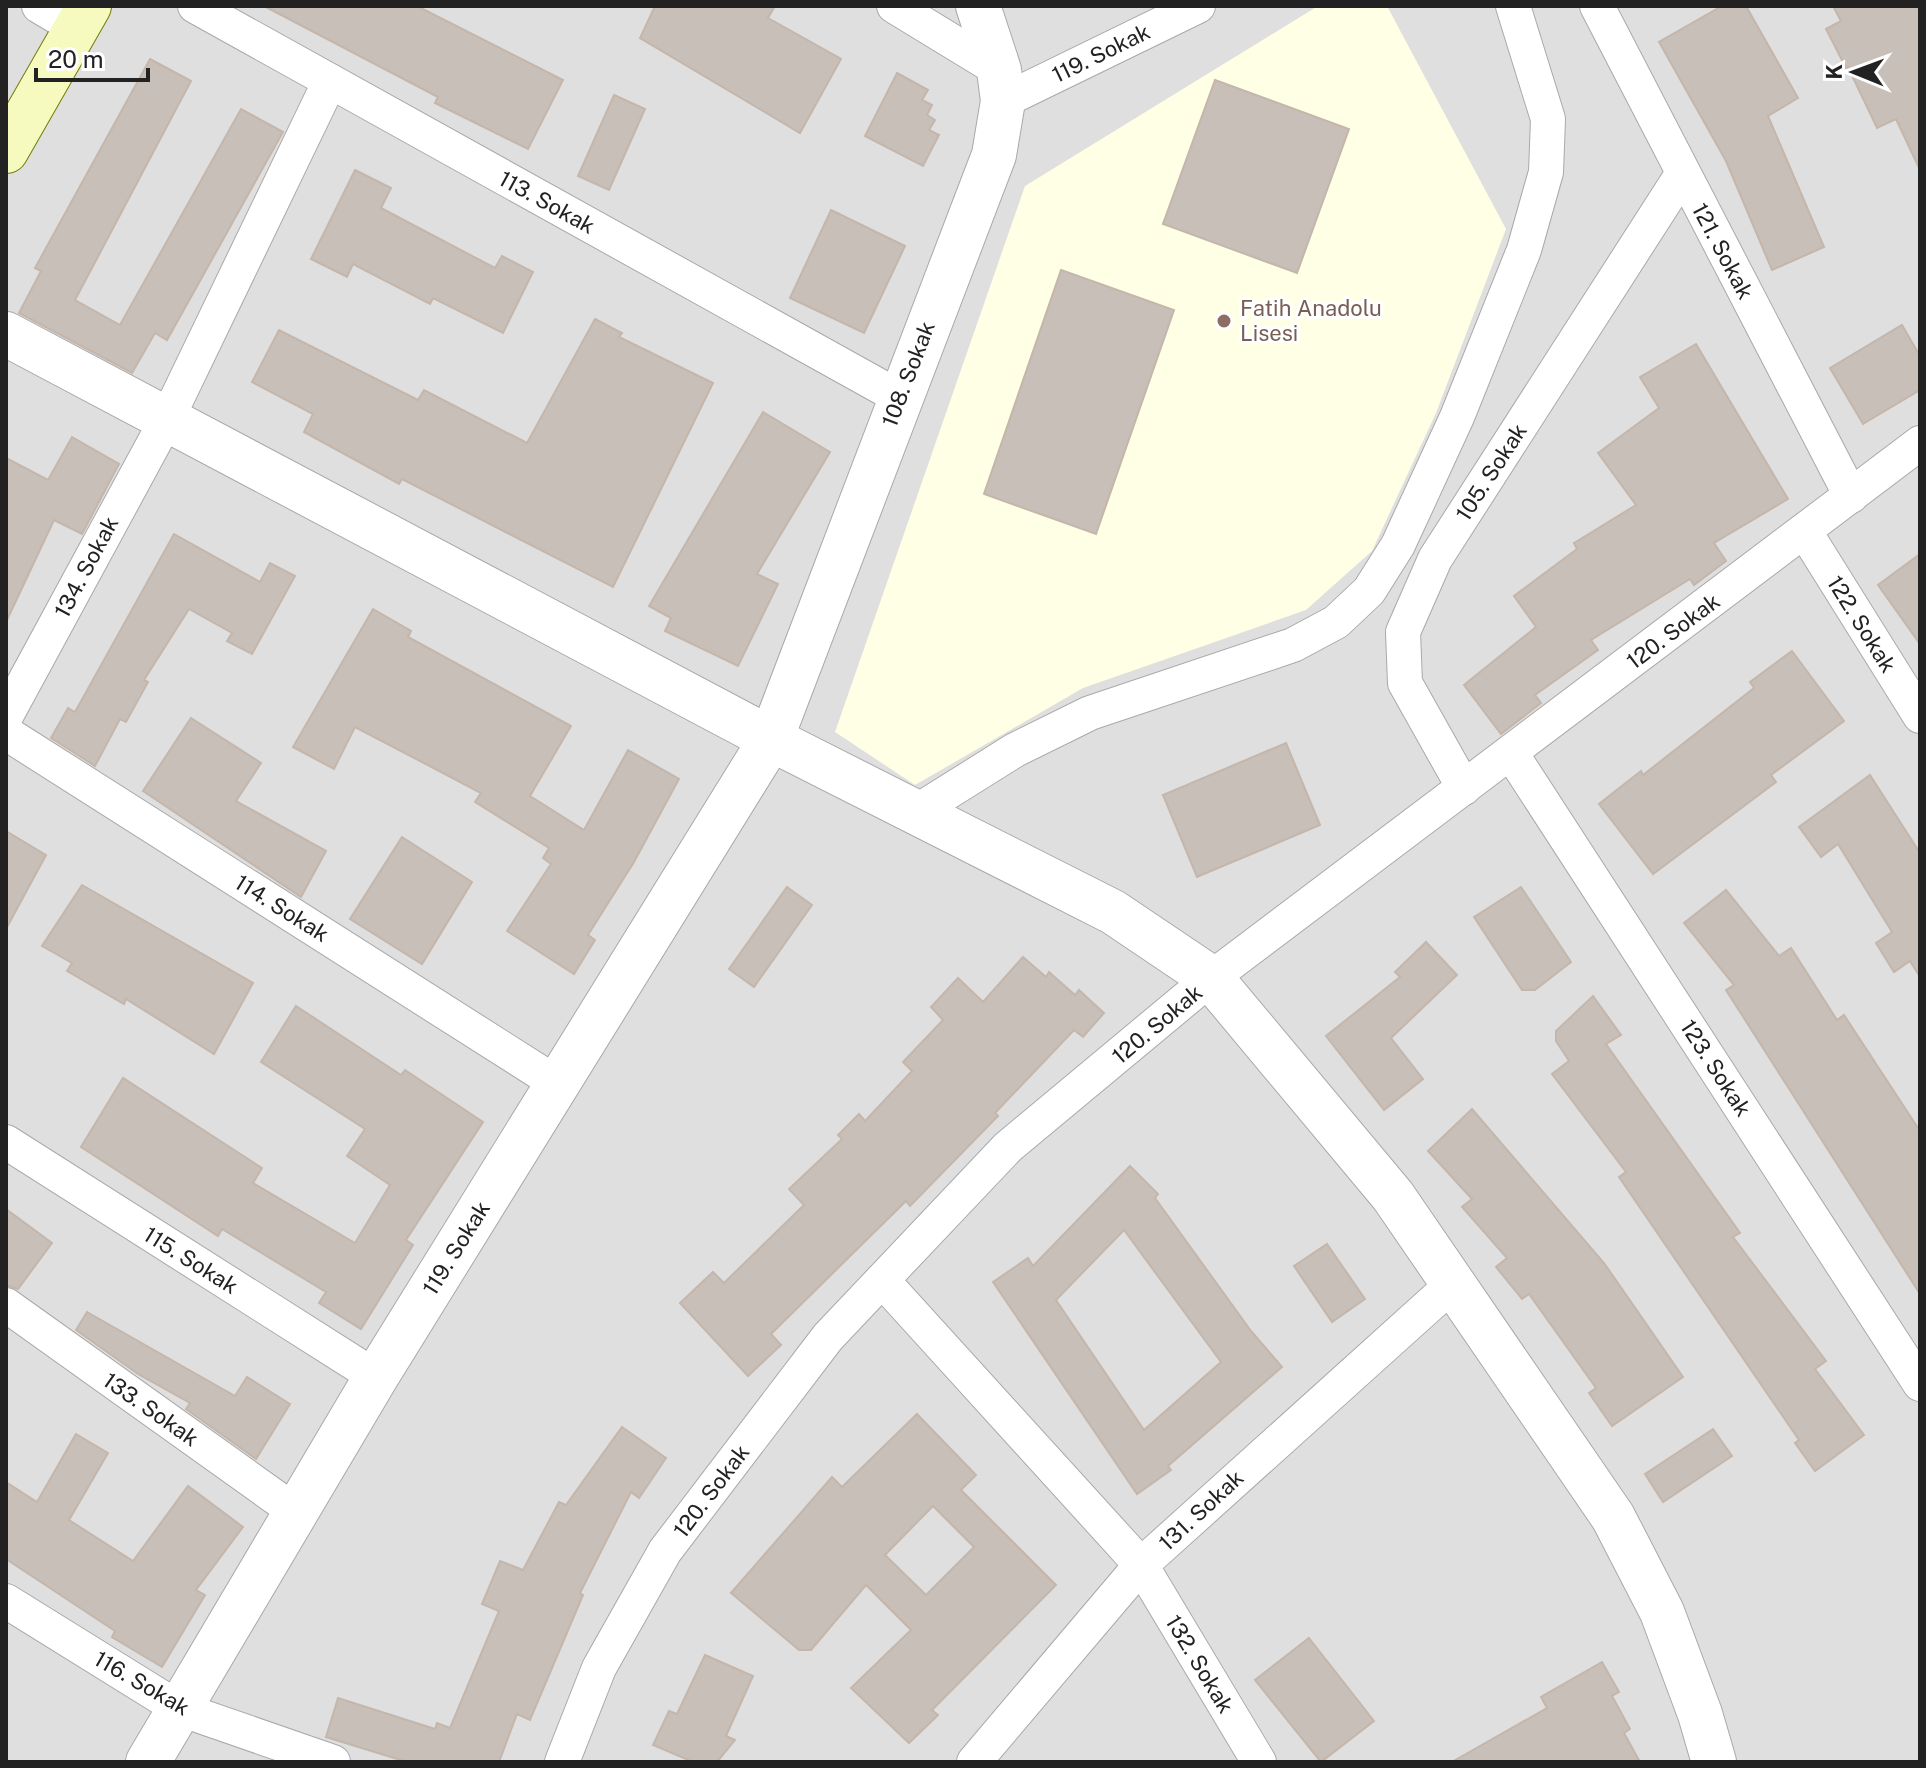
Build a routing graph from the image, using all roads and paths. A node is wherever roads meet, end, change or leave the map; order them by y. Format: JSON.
{"nodes":[{"id":1,"x":39,"y":6,"type":"edge"},
{"id":2,"x":195,"y":6,"type":"edge"},
{"id":3,"x":894,"y":6,"type":"edge"},
{"id":4,"x":978,"y":6,"type":"edge"},
{"id":5,"x":1198,"y":6,"type":"edge"},
{"id":6,"x":1513,"y":6,"type":"edge"},
{"id":7,"x":1597,"y":6,"type":"edge"},
{"id":8,"x":83,"y":17,"type":"edge"},
{"id":9,"x":330,"y":81,"type":"junction"},
{"id":10,"x":1001,"y":86,"type":"junction"},
{"id":11,"x":6,"y":151,"type":"edge"},
{"id":12,"x":1683,"y":173,"type":"junction"},
{"id":13,"x":6,"y":334,"type":"edge"},
{"id":14,"x":899,"y":397,"type":"junction"},
{"id":15,"x":167,"y":419,"type":"junction"},
{"id":16,"x":1920,"y":443,"type":"edge"},
{"id":17,"x":1851,"y":496,"type":"junction"},
{"id":18,"x":1805,"y":532,"type":"junction"},
{"id":19,"x":6,"y":716,"type":"edge"},
{"id":20,"x":1920,"y":716,"type":"edge"},
{"id":21,"x":6,"y":733,"type":"edge"},
{"id":22,"x":771,"y":739,"type":"junction"},
{"id":23,"x":1511,"y":753,"type":"junction"},
{"id":24,"x":1464,"y":788,"type":"junction"},
{"id":25,"x":916,"y":812,"type":"junction"},
{"id":26,"x":1211,"y":978,"type":"junction"},
{"id":27,"x":558,"y":1084,"type":"junction"},
{"id":28,"x":6,"y":1142,"type":"edge"},
{"id":29,"x":882,"y":1280,"type":"junction"},
{"id":30,"x":1454,"y":1283,"type":"junction"},
{"id":31,"x":6,"y":1305,"type":"edge"},
{"id":32,"x":376,"y":1377,"type":"junction"},
{"id":33,"x":1920,"y":1384,"type":"edge"},
{"id":34,"x":296,"y":1512,"type":"junction"},
{"id":35,"x":1141,"y":1565,"type":"junction"},
{"id":36,"x":6,"y":1601,"type":"edge"},
{"id":37,"x":180,"y":1709,"type":"junction"},
{"id":38,"x":280,"y":1752,"type":"edge"},
{"id":39,"x":148,"y":1762,"type":"edge"},
{"id":40,"x":333,"y":1762,"type":"edge"},
{"id":41,"x":562,"y":1762,"type":"edge"},
{"id":42,"x":974,"y":1762,"type":"edge"},
{"id":43,"x":1259,"y":1762,"type":"edge"},
{"id":44,"x":1714,"y":1762,"type":"edge"}],
"edges":[{"from":1,"to":8,"type":"street"},
{"from":2,"to":9,"type":"street","name":"113. Sokak"},
{"from":3,"to":10,"type":"street"},
{"from":4,"to":10,"type":"street","name":"108. Sokak"},
{"from":5,"to":10,"type":"street","name":"119. Sokak"},
{"from":6,"to":25,"type":"street"},
{"from":7,"to":12,"type":"street","name":"121. Sokak"},
{"from":8,"to":11,"type":"main road"},
{"from":9,"to":14,"type":"street","name":"113. Sokak"},
{"from":9,"to":15,"type":"street","name":"134. Sokak"},
{"from":10,"to":14,"type":"street","name":"108. Sokak"},
{"from":12,"to":17,"type":"street","name":"121. Sokak"},
{"from":12,"to":24,"type":"street","name":"105. Sokak"},
{"from":13,"to":15,"type":"street"},
{"from":14,"to":22,"type":"street","name":"108. Sokak"},
{"from":15,"to":19,"type":"street","name":"134. Sokak"},
{"from":15,"to":22,"type":"street"},
{"from":16,"to":17,"type":"street","name":"120. Sokak"},
{"from":17,"to":18,"type":"street","name":"120. Sokak"},
{"from":18,"to":20,"type":"street","name":"122. Sokak"},
{"from":18,"to":23,"type":"street","name":"120. Sokak"},
{"from":21,"to":27,"type":"street","name":"114. Sokak"},
{"from":22,"to":25,"type":"street"},
{"from":22,"to":27,"type":"street","name":"119. Sokak"},
{"from":23,"to":24,"type":"street","name":"120. Sokak"},
{"from":23,"to":33,"type":"street","name":"123. Sokak"},
{"from":24,"to":26,"type":"street","name":"120. Sokak"},
{"from":25,"to":26,"type":"street"},
{"from":26,"to":29,"type":"street","name":"120. Sokak"},
{"from":26,"to":30,"type":"street"},
{"from":27,"to":32,"type":"street","name":"119. Sokak"},
{"from":28,"to":32,"type":"street","name":"115. Sokak"},
{"from":29,"to":35,"type":"street","name":"132. Sokak"},
{"from":29,"to":41,"type":"street","name":"120. Sokak"},
{"from":30,"to":35,"type":"street","name":"131. Sokak"},
{"from":30,"to":44,"type":"street"},
{"from":31,"to":34,"type":"street","name":"133. Sokak"},
{"from":32,"to":34,"type":"street","name":"119. Sokak"},
{"from":34,"to":37,"type":"street","name":"119. Sokak"},
{"from":35,"to":42,"type":"street","name":"131. Sokak"},
{"from":35,"to":43,"type":"street","name":"132. Sokak"},
{"from":36,"to":37,"type":"street","name":"116. Sokak"},
{"from":37,"to":38,"type":"street","name":"116. Sokak"},
{"from":37,"to":39,"type":"street","name":"119. Sokak"},
{"from":38,"to":40,"type":"street","name":"116. Sokak"}]}
